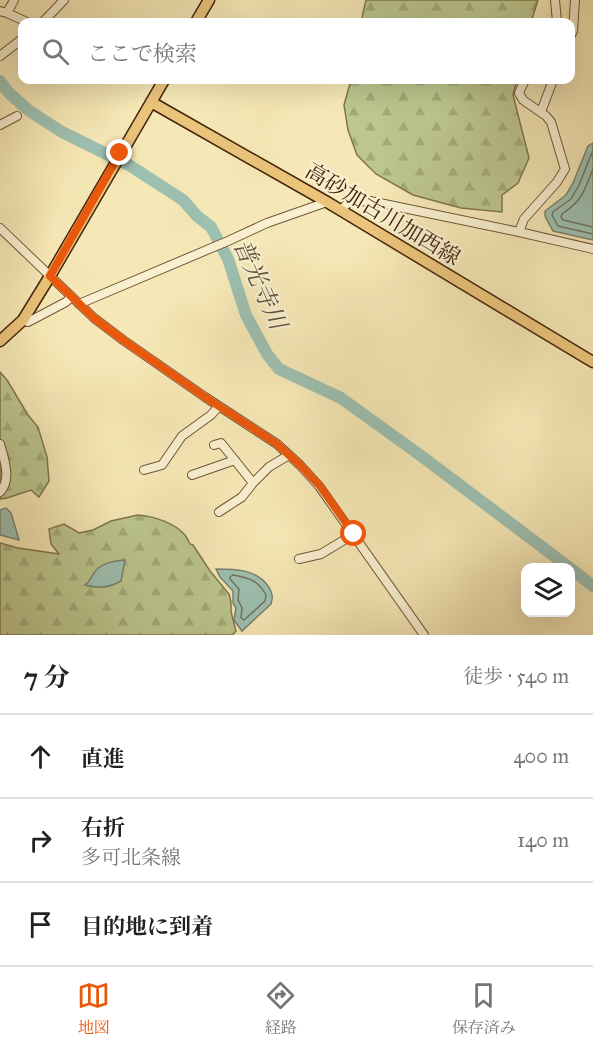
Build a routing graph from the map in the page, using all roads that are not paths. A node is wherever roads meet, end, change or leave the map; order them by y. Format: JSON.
{"nodes":[{"id":1,"x":14,"y":0,"type":"edge"},
{"id":2,"x":64,"y":0,"type":"edge"},
{"id":3,"x":209,"y":0,"type":"edge"},
{"id":4,"x":555,"y":0,"type":"edge"},
{"id":5,"x":575,"y":0,"type":"edge"},
{"id":6,"x":4,"y":12,"type":"edge"},
{"id":7,"x":18,"y":18,"type":"edge"},
{"id":8,"x":47,"y":18,"type":"edge"},
{"id":9,"x":198,"y":18,"type":"edge"},
{"id":10,"x":557,"y":18,"type":"edge"},
{"id":11,"x":574,"y":18,"type":"edge"},
{"id":12,"x":18,"y":42,"type":"edge"},
{"id":13,"x":0,"y":56,"type":"edge"},
{"id":14,"x":162,"y":84,"type":"edge"},
{"id":15,"x":523,"y":84,"type":"edge"},
{"id":16,"x":552,"y":84,"type":"edge"},
{"id":17,"x":151,"y":102,"type":"junction"},
{"id":18,"x":541,"y":112,"type":"junction"},
{"id":19,"x":16,"y":116,"type":"dead end"},
{"id":20,"x":0,"y":125,"type":"edge"},
{"id":21,"x":327,"y":202,"type":"junction"},
{"id":22,"x":341,"y":210,"type":"junction"},
{"id":23,"x":0,"y":228,"type":"edge"},
{"id":24,"x":519,"y":231,"type":"junction"},
{"id":25,"x":593,"y":249,"type":"edge"},
{"id":26,"x":50,"y":276,"type":"junction"},
{"id":27,"x":71,"y":297,"type":"junction"},
{"id":28,"x":79,"y":304,"type":"junction"},
{"id":29,"x":23,"y":320,"type":"junction"},
{"id":30,"x":0,"y":341,"type":"edge"},
{"id":31,"x":593,"y":362,"type":"edge"},
{"id":32,"x":219,"y":406,"type":"junction"},
{"id":33,"x":0,"y":444,"type":"edge"},
{"id":34,"x":214,"y":445,"type":"dead end"},
{"id":35,"x":292,"y":454,"type":"junction"},
{"id":36,"x":235,"y":460,"type":"junction"},
{"id":37,"x":144,"y":470,"type":"dead end"},
{"id":38,"x":192,"y":475,"type":"dead end"},
{"id":39,"x":253,"y":483,"type":"junction"},
{"id":40,"x":0,"y":492,"type":"edge"},
{"id":41,"x":219,"y":512,"type":"dead end"},
{"id":42,"x":354,"y":534,"type":"junction"},
{"id":43,"x":299,"y":559,"type":"dead end"},
{"id":44,"x":424,"y":635,"type":"edge"}],
"edges":[{"from":1,"to":6,"type":"street"},
{"from":2,"to":8,"type":"street"},
{"from":3,"to":9,"type":"main road"},
{"from":4,"to":10,"type":"street"},
{"from":5,"to":11,"type":"street"},
{"from":6,"to":7,"type":"street"},
{"from":12,"to":13,"type":"street"},
{"from":14,"to":17,"type":"main road"},
{"from":15,"to":18,"type":"street"},
{"from":16,"to":18,"type":"street"},
{"from":17,"to":21,"type":"main road","name":"高砂加古川加西線"},
{"from":17,"to":26,"type":"main road"},
{"from":18,"to":24,"type":"street"},
{"from":19,"to":20,"type":"street"},
{"from":21,"to":22,"type":"main road","name":"高砂加古川加西線"},
{"from":21,"to":28,"type":"street"},
{"from":22,"to":24,"type":"street"},
{"from":22,"to":31,"type":"main road","name":"高砂加古川加西線"},
{"from":23,"to":26,"type":"street"},
{"from":24,"to":25,"type":"street"},
{"from":26,"to":27,"type":"street"},
{"from":26,"to":29,"type":"main road"},
{"from":27,"to":28,"type":"street"},
{"from":27,"to":29,"type":"street"},
{"from":28,"to":32,"type":"street"},
{"from":29,"to":30,"type":"main road"},
{"from":32,"to":35,"type":"street"},
{"from":32,"to":37,"type":"street"},
{"from":33,"to":40,"type":"street"},
{"from":34,"to":36,"type":"street"},
{"from":35,"to":39,"type":"street"},
{"from":35,"to":42,"type":"street"},
{"from":36,"to":38,"type":"street"},
{"from":36,"to":39,"type":"street"},
{"from":39,"to":41,"type":"street"},
{"from":42,"to":43,"type":"street"},
{"from":42,"to":44,"type":"street"}]}
